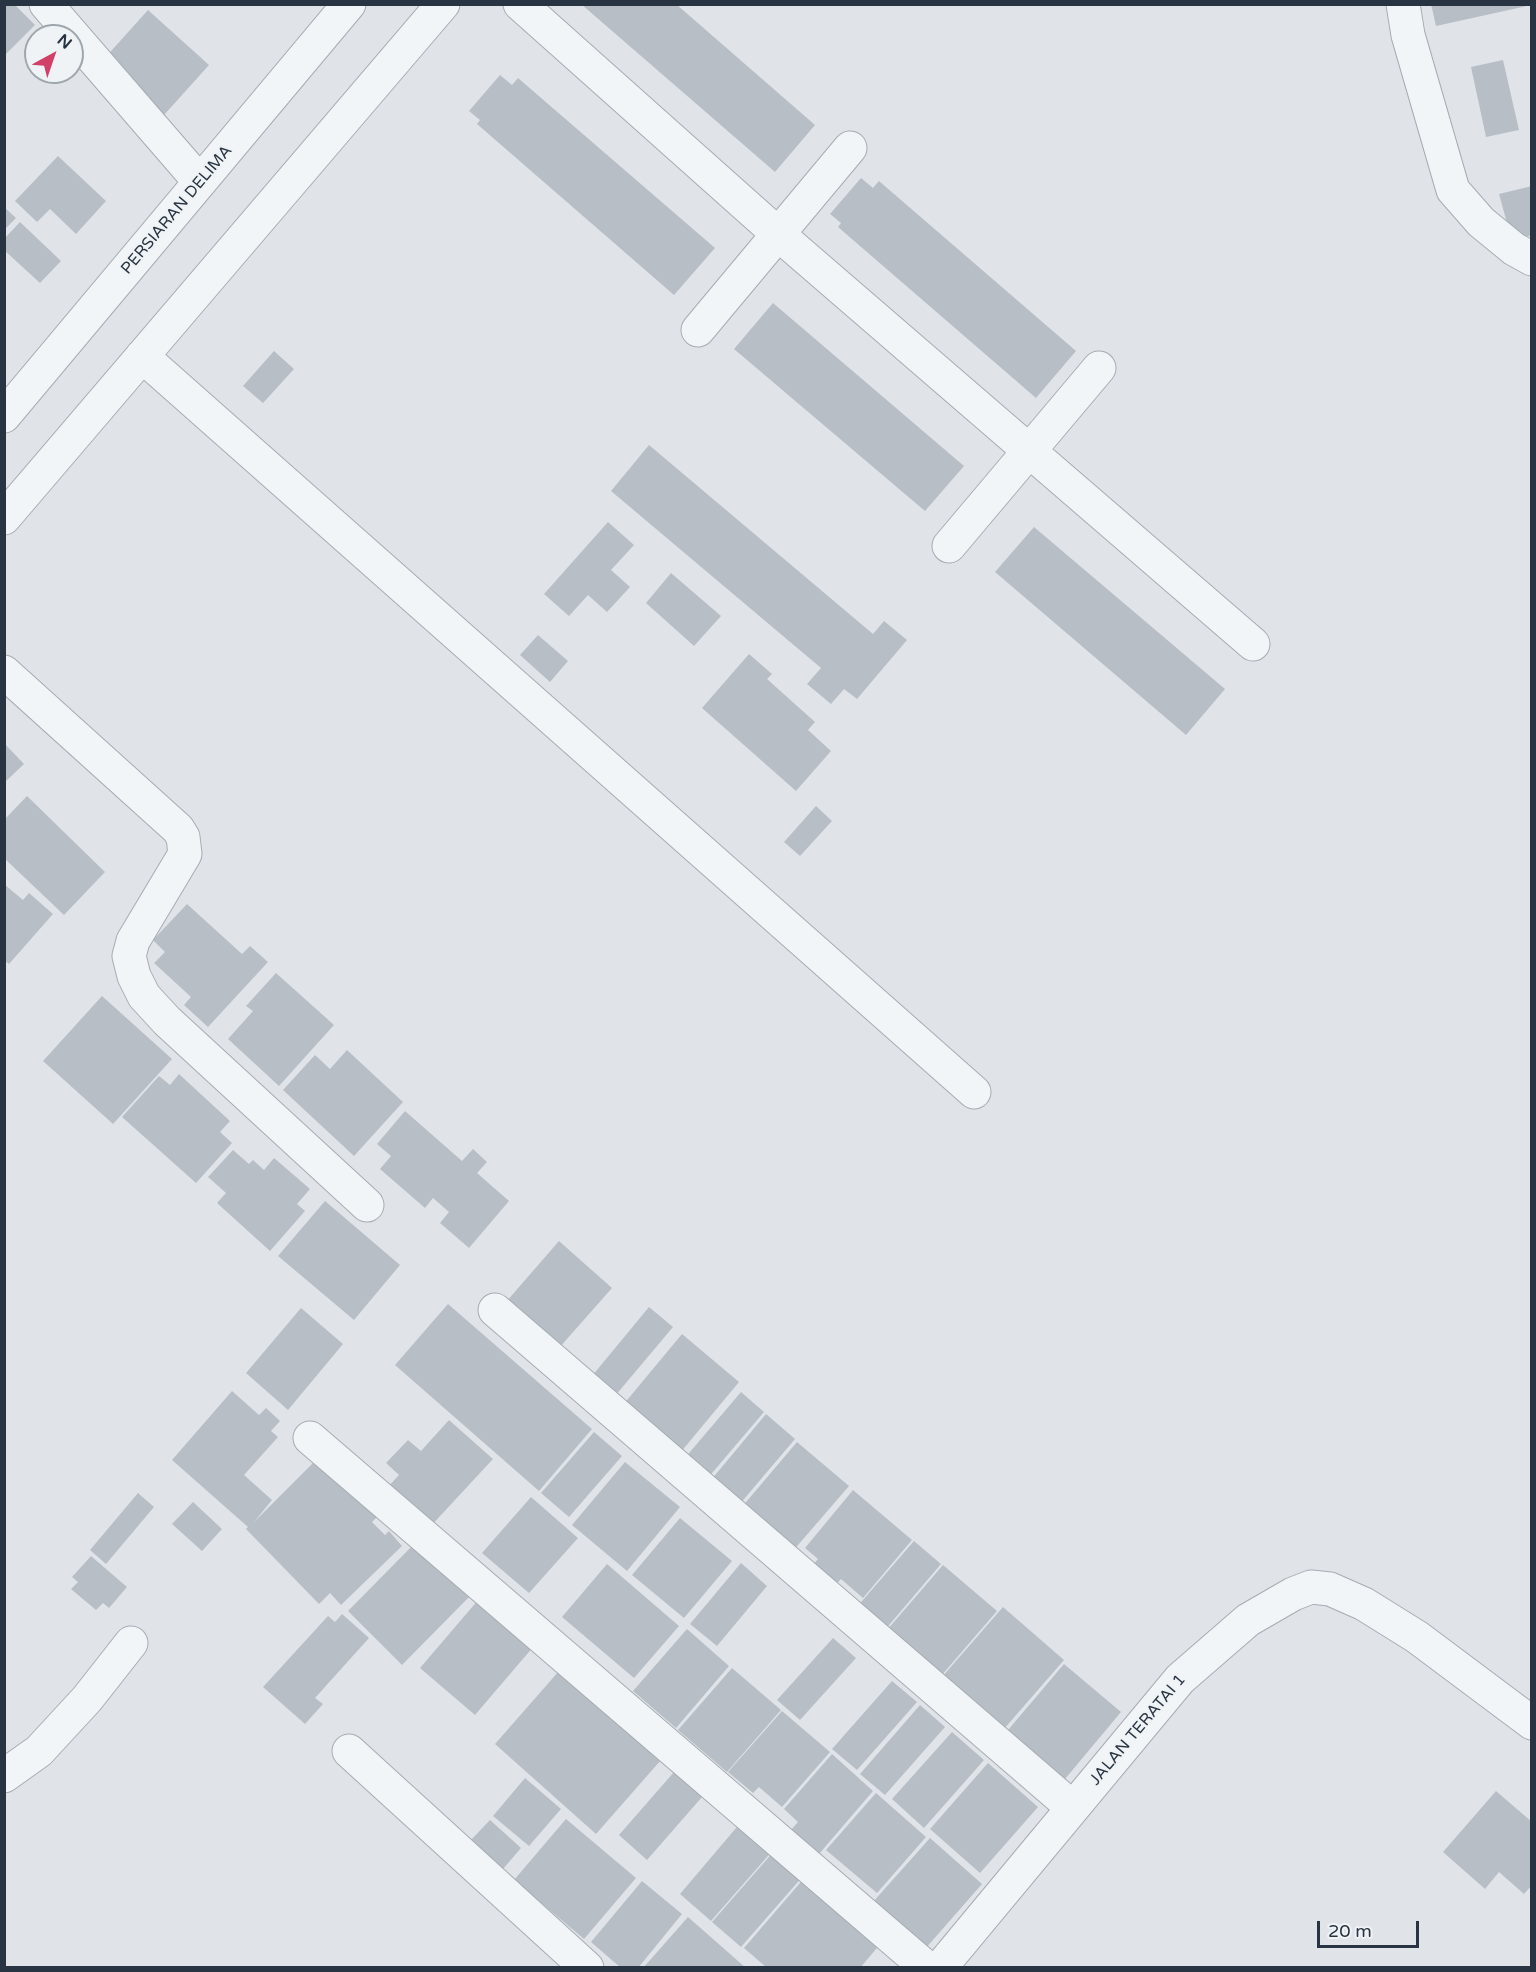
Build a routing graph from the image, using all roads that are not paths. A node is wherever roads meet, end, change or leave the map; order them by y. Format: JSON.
{"nodes":[{"id":1,"x":46,"y":4,"type":"edge"},
{"id":2,"x":349,"y":4,"type":"edge"},
{"id":3,"x":443,"y":4,"type":"edge"},
{"id":4,"x":520,"y":4,"type":"edge"},
{"id":5,"x":1403,"y":4,"type":"edge"},
{"id":6,"x":850,"y":148,"type":"dead end"},
{"id":7,"x":201,"y":182,"type":"junction"},
{"id":8,"x":778,"y":234,"type":"junction"},
{"id":9,"x":1532,"y":259,"type":"edge"},
{"id":10,"x":698,"y":330,"type":"dead end"},
{"id":11,"x":142,"y":356,"type":"junction"},
{"id":12,"x":1099,"y":368,"type":"dead end"},
{"id":13,"x":4,"y":416,"type":"edge"},
{"id":14,"x":1029,"y":452,"type":"junction"},
{"id":15,"x":4,"y":518,"type":"edge"},
{"id":16,"x":949,"y":546,"type":"dead end"},
{"id":17,"x":1253,"y":644,"type":"dead end"},
{"id":18,"x":4,"y":672,"type":"edge"},
{"id":19,"x":974,"y":1092,"type":"dead end"},
{"id":20,"x":367,"y":1205,"type":"dead end"},
{"id":21,"x":495,"y":1310,"type":"dead end"},
{"id":22,"x":310,"y":1438,"type":"dead end"},
{"id":23,"x":131,"y":1643,"type":"dead end"},
{"id":24,"x":1532,"y":1723,"type":"edge"},
{"id":25,"x":349,"y":1751,"type":"dead end"},
{"id":26,"x":4,"y":1776,"type":"edge"},
{"id":27,"x":1073,"y":1808,"type":"junction"},
{"id":28,"x":587,"y":1968,"type":"edge"},
{"id":29,"x":927,"y":1968,"type":"edge"},
{"id":30,"x":939,"y":1968,"type":"edge"}],
"edges":[{"from":1,"to":7,"type":"street"},
{"from":2,"to":7,"type":"street","name":"PERSIARAN DELIMA"},
{"from":3,"to":11,"type":"street"},
{"from":4,"to":8,"type":"street"},
{"from":5,"to":9,"type":"street"},
{"from":6,"to":8,"type":"street"},
{"from":7,"to":13,"type":"street","name":"PERSIARAN DELIMA"},
{"from":8,"to":10,"type":"street"},
{"from":8,"to":14,"type":"street"},
{"from":11,"to":15,"type":"street"},
{"from":11,"to":19,"type":"street"},
{"from":12,"to":14,"type":"street"},
{"from":14,"to":16,"type":"street"},
{"from":14,"to":17,"type":"street"},
{"from":18,"to":20,"type":"street"},
{"from":21,"to":27,"type":"street"},
{"from":22,"to":29,"type":"street"},
{"from":23,"to":26,"type":"street"},
{"from":24,"to":27,"type":"street","name":"JALAN TERATAI 1"},
{"from":25,"to":28,"type":"street"},
{"from":27,"to":30,"type":"street","name":"JALAN TERATAI 1"}]}
